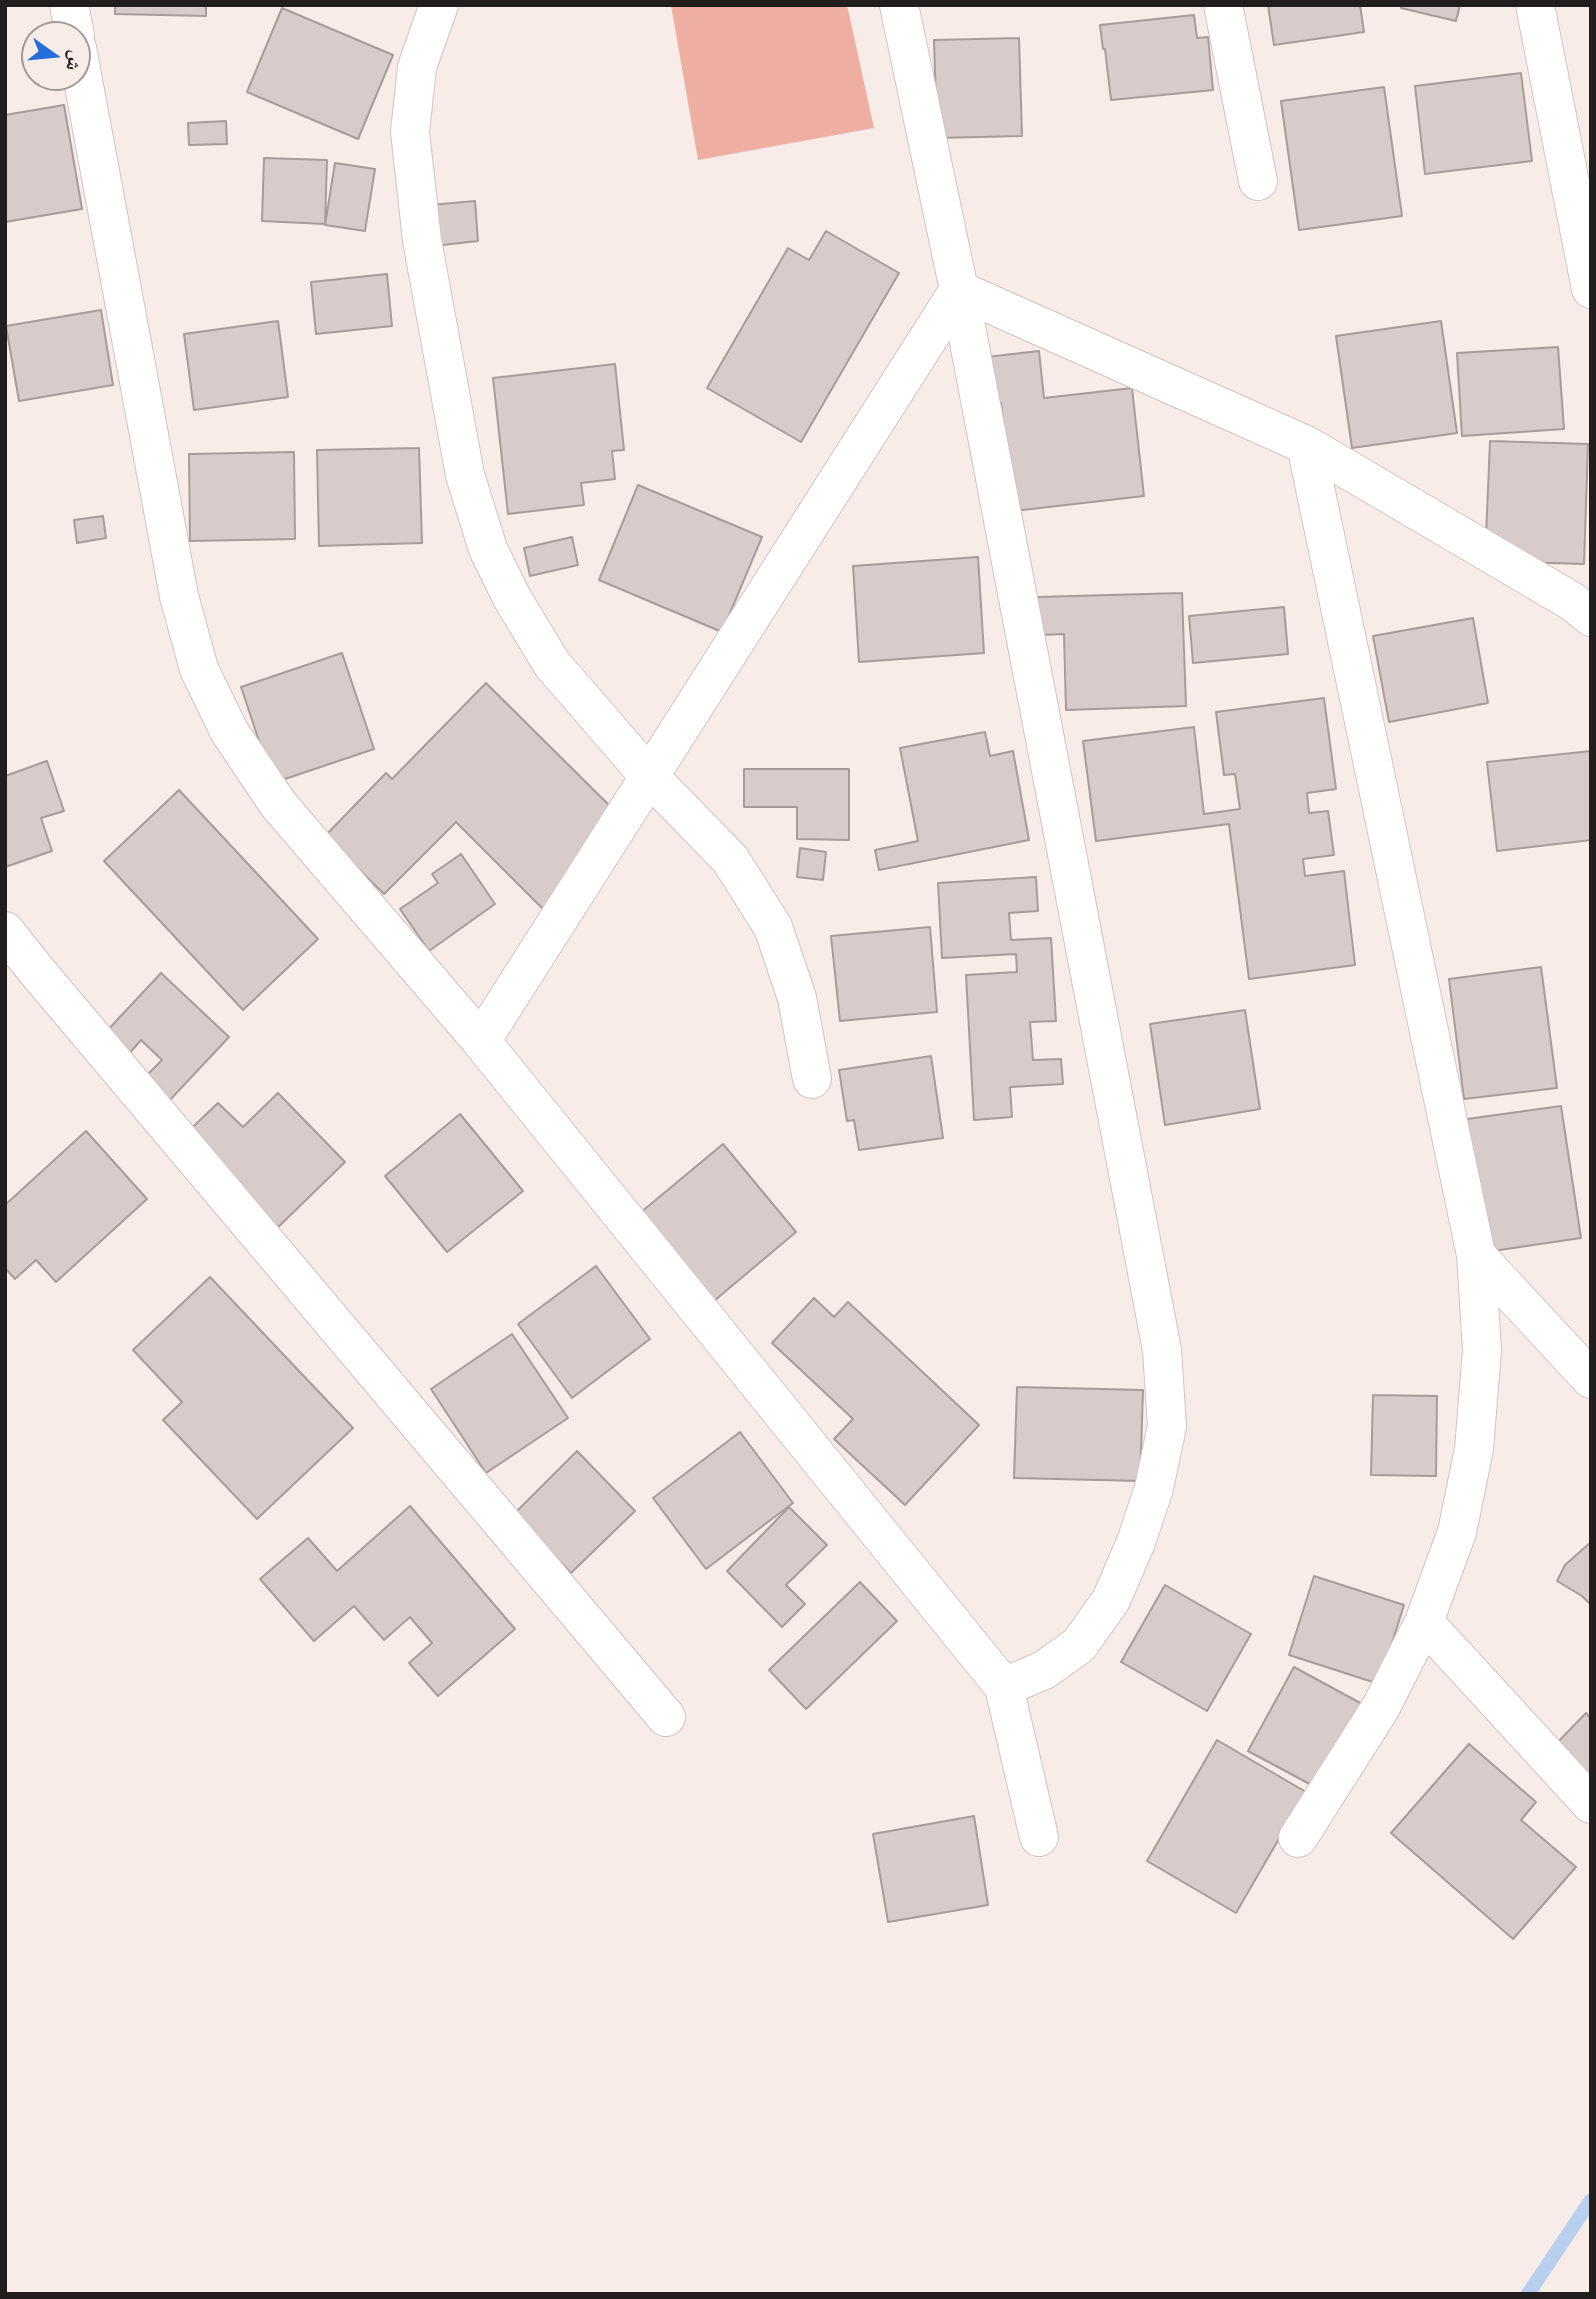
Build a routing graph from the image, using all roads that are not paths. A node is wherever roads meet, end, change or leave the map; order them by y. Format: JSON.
{"nodes":[{"id":1,"x":439,"y":5,"type":"edge"},
{"id":2,"x":899,"y":5,"type":"edge"},
{"id":3,"x":1223,"y":5,"type":"edge"},
{"id":4,"x":1535,"y":5,"type":"edge"},
{"id":5,"x":85,"y":91,"type":"edge"},
{"id":6,"x":1258,"y":181,"type":"dead end"},
{"id":7,"x":1591,"y":289,"type":"edge"},
{"id":8,"x":958,"y":290,"type":"junction"},
{"id":9,"x":1306,"y":445,"type":"junction"},
{"id":10,"x":1591,"y":617,"type":"edge"},
{"id":11,"x":649,"y":776,"type":"junction"},
{"id":12,"x":5,"y":931,"type":"edge"},
{"id":13,"x":481,"y":1041,"type":"junction"},
{"id":14,"x":813,"y":1079,"type":"dead end"},
{"id":15,"x":1476,"y":1255,"type":"junction"},
{"id":16,"x":1591,"y":1379,"type":"edge"},
{"id":17,"x":1424,"y":1622,"type":"junction"},
{"id":18,"x":1004,"y":1687,"type":"junction"},
{"id":19,"x":666,"y":1717,"type":"dead end"},
{"id":20,"x":1591,"y":1804,"type":"edge"},
{"id":21,"x":1039,"y":1837,"type":"dead end"},
{"id":22,"x":1298,"y":1838,"type":"dead end"}],
"edges":[{"from":1,"to":11,"type":"street"},
{"from":2,"to":8,"type":"street"},
{"from":3,"to":6,"type":"street"},
{"from":4,"to":7,"type":"street"},
{"from":5,"to":13,"type":"street"},
{"from":8,"to":9,"type":"street"},
{"from":8,"to":11,"type":"street"},
{"from":8,"to":18,"type":"street"},
{"from":9,"to":10,"type":"street"},
{"from":9,"to":15,"type":"street"},
{"from":11,"to":13,"type":"street"},
{"from":11,"to":14,"type":"street"},
{"from":12,"to":19,"type":"street"},
{"from":13,"to":18,"type":"street"},
{"from":15,"to":16,"type":"street"},
{"from":15,"to":17,"type":"street"},
{"from":17,"to":20,"type":"street"},
{"from":17,"to":22,"type":"street"},
{"from":18,"to":21,"type":"street"}]}
